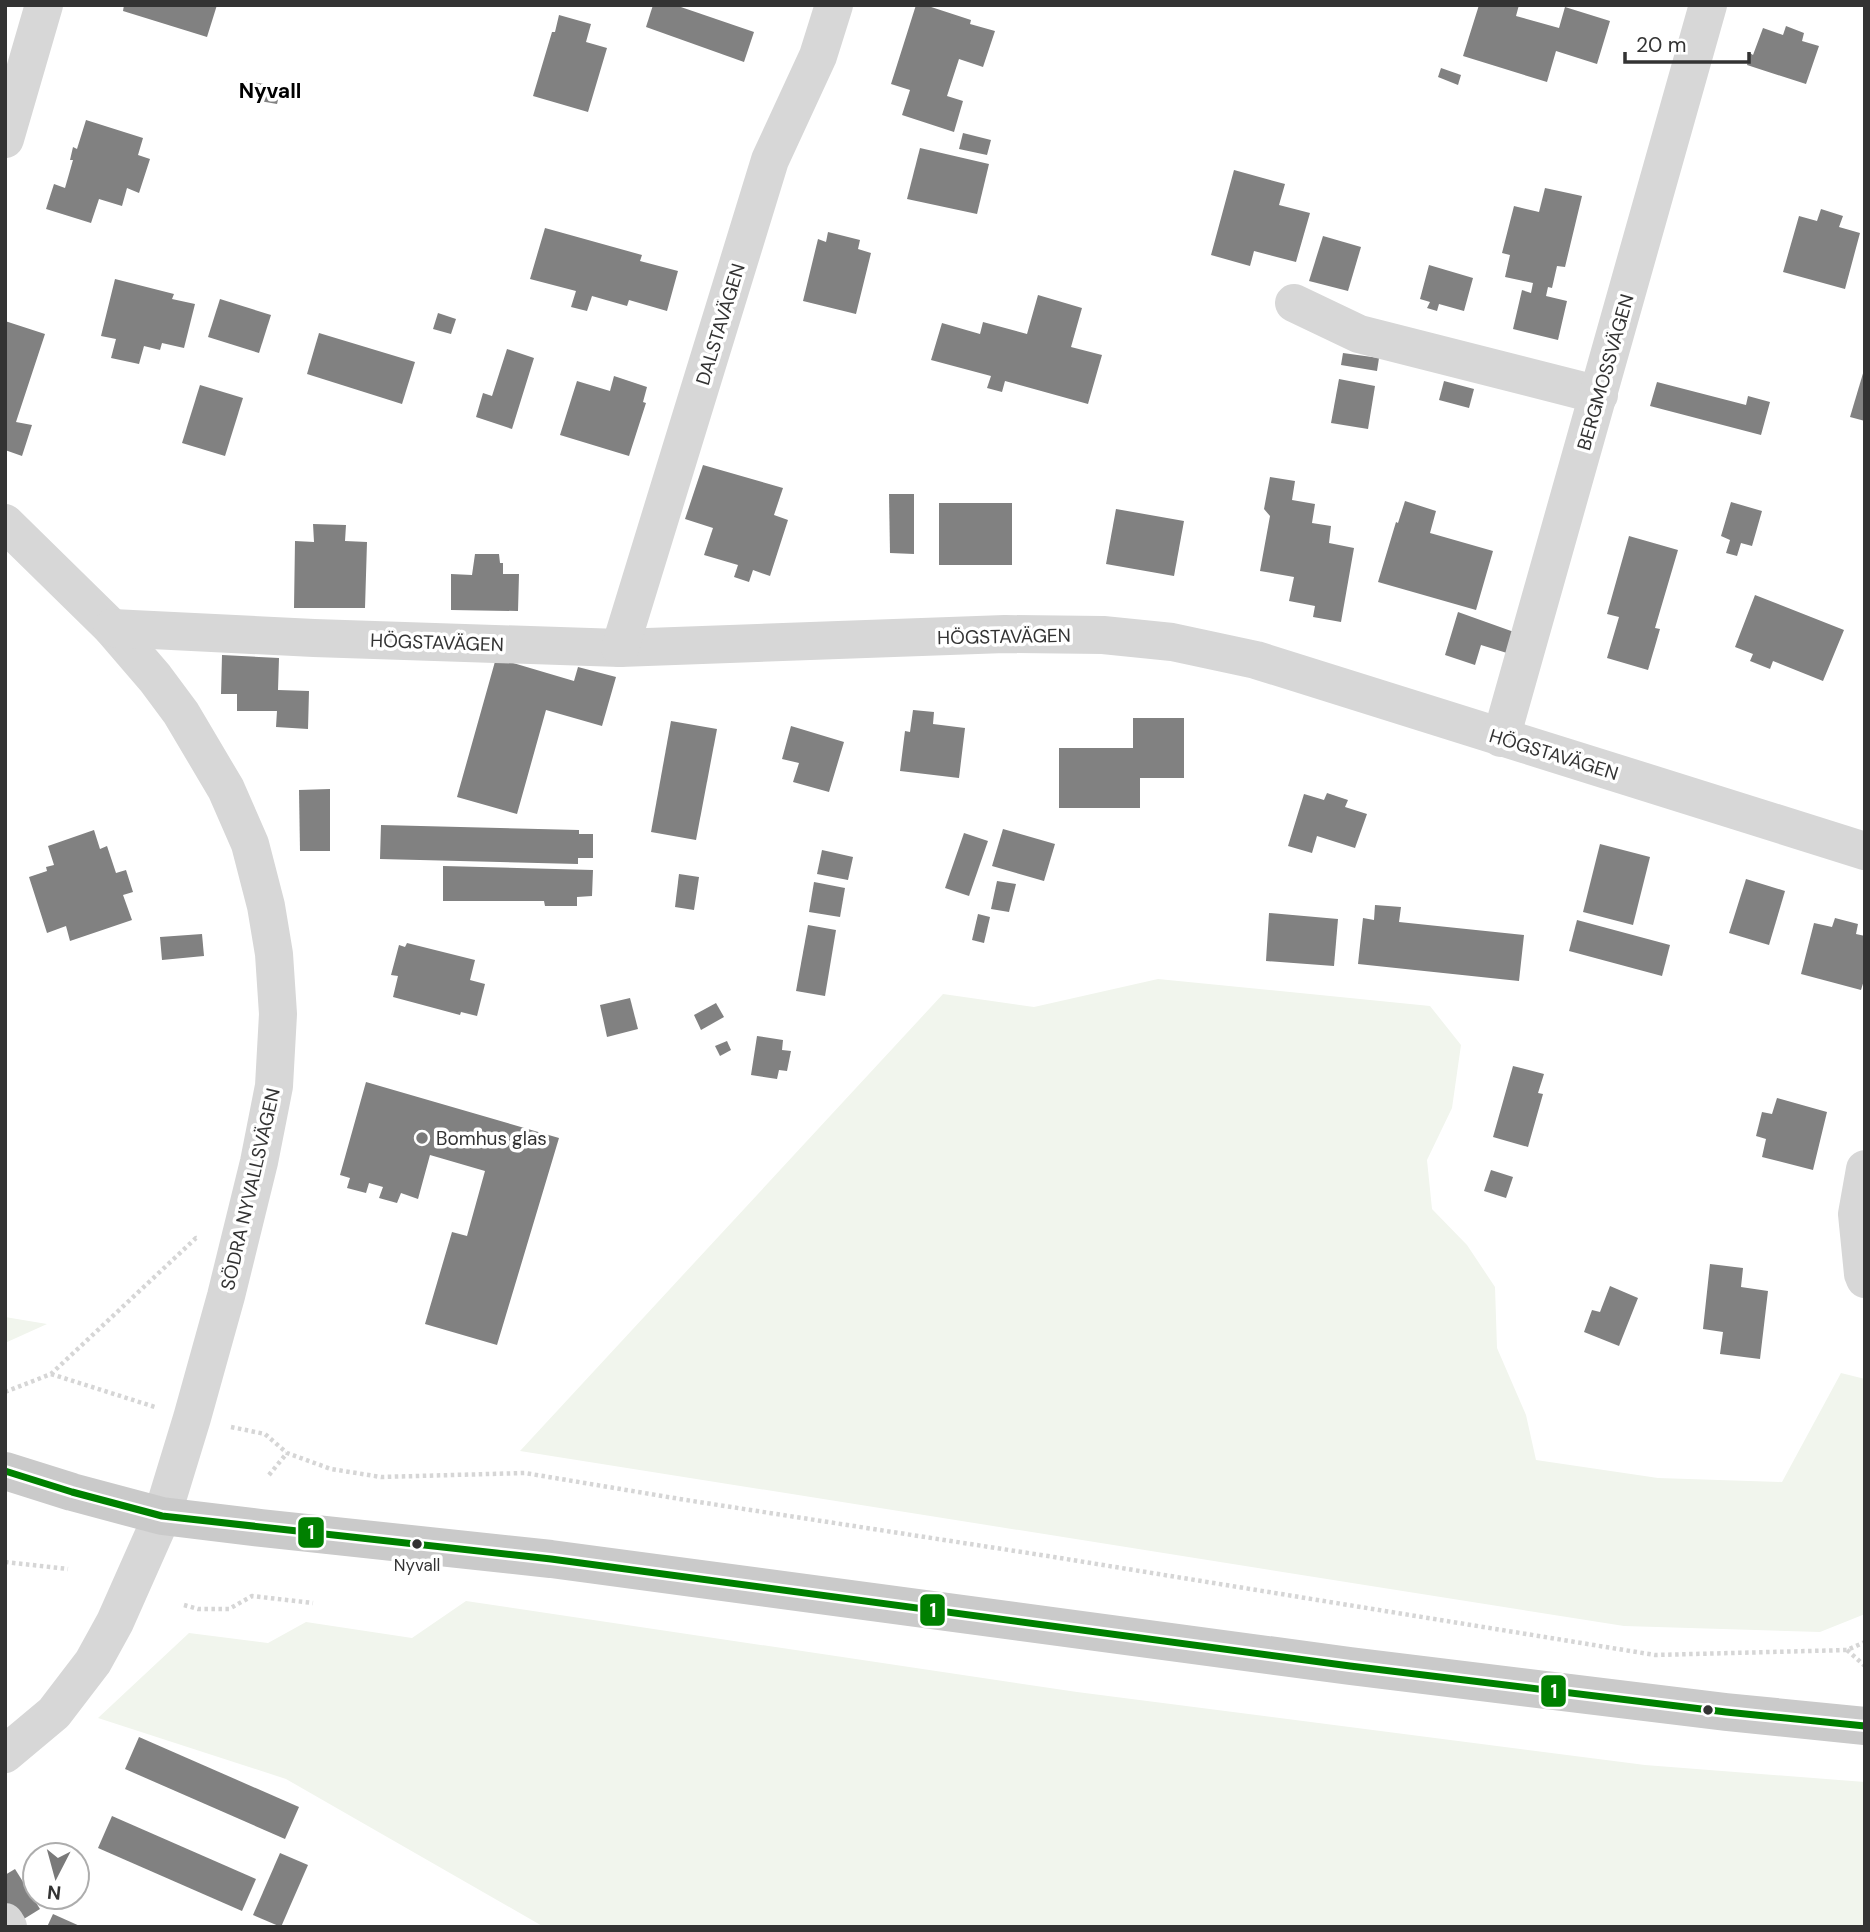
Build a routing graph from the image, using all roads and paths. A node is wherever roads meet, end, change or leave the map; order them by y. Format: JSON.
{"nodes":[{"id":1,"x":44,"y":5,"type":"edge"},
{"id":2,"x":834,"y":5,"type":"edge"},
{"id":3,"x":1708,"y":5,"type":"edge"},
{"id":4,"x":5,"y":139,"type":"edge"},
{"id":5,"x":1294,"y":303,"type":"dead end"},
{"id":6,"x":1599,"y":395,"type":"junction"},
{"id":7,"x":5,"y":523,"type":"edge"},
{"id":8,"x":112,"y":628,"type":"junction"},
{"id":9,"x":620,"y":648,"type":"junction"},
{"id":10,"x":1501,"y":738,"type":"junction"},
{"id":11,"x":1865,"y":851,"type":"edge"},
{"id":12,"x":1865,"y":1168,"type":"edge"},
{"id":13,"x":238,"y":1245,"type":"junction"},
{"id":14,"x":1865,"y":1279,"type":"edge"},
{"id":15,"x":5,"y":1392,"type":"edge"},
{"id":16,"x":5,"y":1471,"type":"edge"},
{"id":17,"x":269,"y":1475,"type":"dead end"},
{"id":18,"x":162,"y":1516,"type":"junction"},
{"id":19,"x":5,"y":1562,"type":"edge"},
{"id":20,"x":68,"y":1569,"type":"dead end"},
{"id":21,"x":313,"y":1603,"type":"dead end"},
{"id":22,"x":184,"y":1605,"type":"dead end"},
{"id":23,"x":1865,"y":1642,"type":"edge"},
{"id":24,"x":1847,"y":1650,"type":"junction"},
{"id":25,"x":1865,"y":1666,"type":"edge"},
{"id":26,"x":1865,"y":1726,"type":"edge"},
{"id":27,"x":5,"y":1754,"type":"edge"},
{"id":28,"x":5,"y":1922,"type":"edge"},
{"id":29,"x":8,"y":1927,"type":"edge"}],
"edges":[{"from":1,"to":4,"type":"street"},
{"from":2,"to":9,"type":"street","name":"DALSTAVÄGEN"},
{"from":3,"to":6,"type":"street","name":"BERGMOSSVÄGEN"},
{"from":5,"to":6,"type":"street"},
{"from":6,"to":10,"type":"street","name":"BERGMOSSVÄGEN"},
{"from":7,"to":8,"type":"street","name":"SÖDRA NYVALLSVÄGEN"},
{"from":8,"to":9,"type":"street","name":"HÖGSTAVÄGEN"},
{"from":8,"to":13,"type":"street","name":"SÖDRA NYVALLSVÄGEN"},
{"from":9,"to":10,"type":"street","name":"HÖGSTAVÄGEN"},
{"from":10,"to":11,"type":"street","name":"HÖGSTAVÄGEN"},
{"from":12,"to":14,"type":"street"},
{"from":13,"to":15,"type":"path"},
{"from":13,"to":18,"type":"street","name":"SÖDRA NYVALLSVÄGEN"},
{"from":16,"to":18,"type":"main road"},
{"from":17,"to":24,"type":"path"},
{"from":18,"to":26,"type":"main road"},
{"from":18,"to":27,"type":"street","name":"SÖDRA NYVALLSVÄGEN"},
{"from":19,"to":20,"type":"path"},
{"from":21,"to":22,"type":"path"},
{"from":23,"to":24,"type":"path"},
{"from":24,"to":25,"type":"path"},
{"from":28,"to":29,"type":"street"}]}
